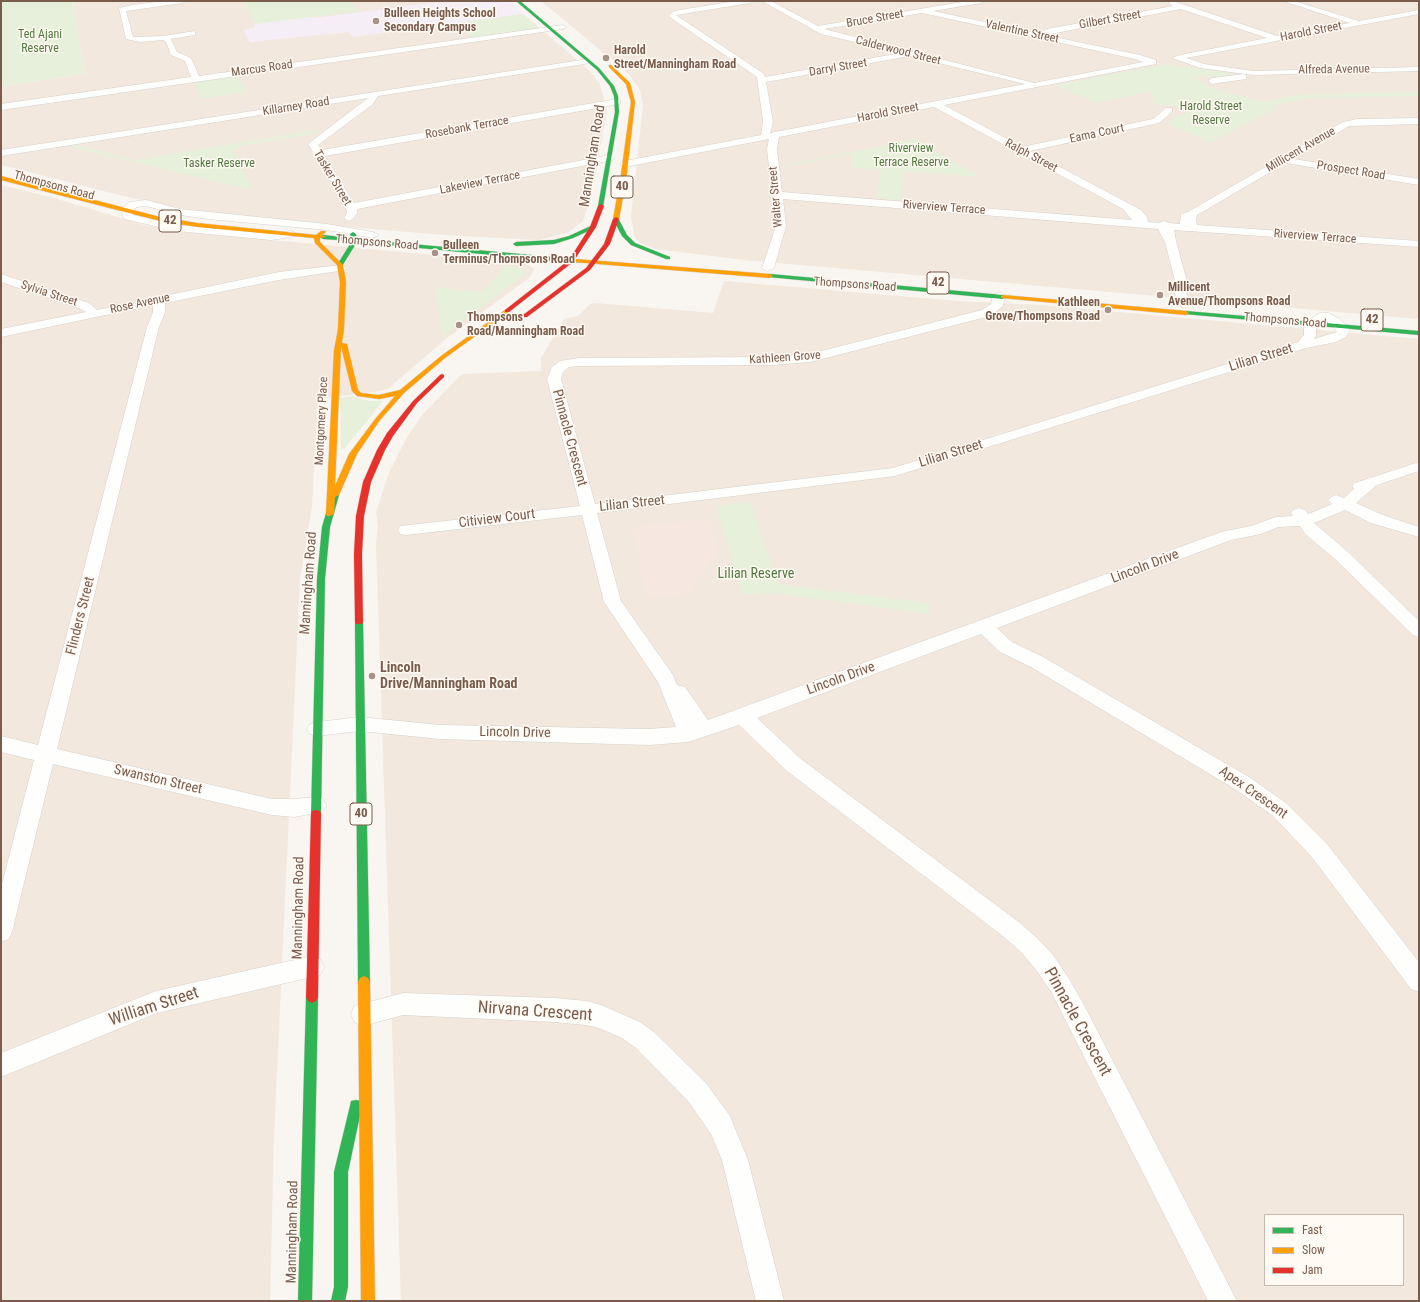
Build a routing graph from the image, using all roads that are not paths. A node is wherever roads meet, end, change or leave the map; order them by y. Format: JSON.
{"nodes":[{"id":1,"x":182,"y":1,"type":"edge"},
{"id":2,"x":518,"y":1,"type":"edge"},
{"id":3,"x":532,"y":1,"type":"edge"},
{"id":4,"x":750,"y":1,"type":"edge"},
{"id":5,"x":766,"y":1,"type":"edge"},
{"id":6,"x":981,"y":1,"type":"edge"},
{"id":7,"x":1167,"y":1,"type":"edge"},
{"id":8,"x":1287,"y":1,"type":"edge"},
{"id":9,"x":1183,"y":6,"type":"junction"},
{"id":10,"x":923,"y":10,"type":"junction"},
{"id":11,"x":1419,"y":12,"type":"edge"},
{"id":12,"x":1359,"y":23,"type":"junction"},
{"id":13,"x":563,"y":27,"type":"junction"},
{"id":14,"x":550,"y":28,"type":"junction"},
{"id":15,"x":815,"y":29,"type":"junction"},
{"id":16,"x":192,"y":33,"type":"dead end"},
{"id":17,"x":1038,"y":36,"type":"junction"},
{"id":18,"x":164,"y":38,"type":"junction"},
{"id":19,"x":1278,"y":39,"type":"junction"},
{"id":20,"x":913,"y":54,"type":"junction"},
{"id":21,"x":1176,"y":58,"type":"junction"},
{"id":22,"x":588,"y":61,"type":"junction"},
{"id":23,"x":1153,"y":62,"type":"junction"},
{"id":24,"x":1418,"y":65,"type":"edge"},
{"id":25,"x":1250,"y":73,"type":"junction"},
{"id":26,"x":196,"y":79,"type":"junction"},
{"id":27,"x":763,"y":80,"type":"junction"},
{"id":28,"x":1212,"y":81,"type":"dead end"},
{"id":29,"x":1037,"y":84,"type":"junction"},
{"id":30,"x":363,"y":101,"type":"junction"},
{"id":31,"x":617,"y":102,"type":"junction"},
{"id":32,"x":935,"y":104,"type":"junction"},
{"id":33,"x":1,"y":107,"type":"edge"},
{"id":34,"x":1169,"y":110,"type":"dead end"},
{"id":35,"x":1419,"y":121,"type":"edge"},
{"id":36,"x":768,"y":122,"type":"junction"},
{"id":37,"x":1390,"y":122,"type":"junction"},
{"id":38,"x":1407,"y":131,"type":"dead end"},
{"id":39,"x":780,"y":133,"type":"junction"},
{"id":40,"x":760,"y":137,"type":"junction"},
{"id":41,"x":772,"y":149,"type":"junction"},
{"id":42,"x":1021,"y":150,"type":"junction"},
{"id":43,"x":2,"y":153,"type":"edge"},
{"id":44,"x":317,"y":154,"type":"junction"},
{"id":45,"x":610,"y":158,"type":"junction"},
{"id":46,"x":626,"y":159,"type":"junction"},
{"id":47,"x":1284,"y":160,"type":"junction"},
{"id":48,"x":1,"y":172,"type":"edge"},
{"id":49,"x":1,"y":178,"type":"edge"},
{"id":50,"x":1419,"y":182,"type":"edge"},
{"id":51,"x":777,"y":195,"type":"junction"},
{"id":52,"x":351,"y":207,"type":"junction"},
{"id":53,"x":128,"y":208,"type":"junction"},
{"id":54,"x":616,"y":219,"type":"junction"},
{"id":55,"x":1140,"y":223,"type":"junction"},
{"id":56,"x":1165,"y":226,"type":"junction"},
{"id":57,"x":593,"y":227,"type":"junction"},
{"id":58,"x":1189,"y":227,"type":"junction"},
{"id":59,"x":291,"y":234,"type":"joint"},
{"id":60,"x":373,"y":234,"type":"joint"},
{"id":61,"x":320,"y":235,"type":"junction"},
{"id":62,"x":350,"y":235,"type":"junction"},
{"id":63,"x":506,"y":244,"type":"dead end"},
{"id":64,"x":1419,"y":244,"type":"edge"},
{"id":65,"x":578,"y":251,"type":"junction"},
{"id":66,"x":602,"y":252,"type":"junction"},
{"id":67,"x":613,"y":253,"type":"dead end"},
{"id":68,"x":637,"y":255,"type":"dead end"},
{"id":69,"x":528,"y":257,"type":"junction"},
{"id":70,"x":571,"y":261,"type":"junction"},
{"id":71,"x":594,"y":262,"type":"junction"},
{"id":72,"x":667,"y":263,"type":"junction"},
{"id":73,"x":340,"y":264,"type":"junction"},
{"id":74,"x":768,"y":268,"type":"junction"},
{"id":75,"x":606,"y":272,"type":"dead end"},
{"id":76,"x":594,"y":276,"type":"dead end"},
{"id":77,"x":1,"y":278,"type":"edge"},
{"id":78,"x":999,"y":292,"type":"junction"},
{"id":79,"x":556,"y":294,"type":"junction"},
{"id":80,"x":529,"y":296,"type":"junction"},
{"id":81,"x":159,"y":301,"type":"junction"},
{"id":82,"x":1189,"y":307,"type":"junction"},
{"id":83,"x":93,"y":314,"type":"junction"},
{"id":84,"x":1324,"y":316,"type":"junction"},
{"id":85,"x":515,"y":322,"type":"dead end"},
{"id":86,"x":1312,"y":323,"type":"junction"},
{"id":87,"x":1419,"y":325,"type":"edge"},
{"id":88,"x":1342,"y":326,"type":"junction"},
{"id":89,"x":341,"y":329,"type":"junction"},
{"id":90,"x":1,"y":333,"type":"edge"},
{"id":91,"x":1419,"y":333,"type":"edge"},
{"id":92,"x":1303,"y":345,"type":"junction"},
{"id":93,"x":579,"y":362,"type":"joint"},
{"id":94,"x":449,"y":370,"type":"dead end"},
{"id":95,"x":402,"y":392,"type":"junction"},
{"id":96,"x":1419,"y":466,"type":"edge"},
{"id":97,"x":1341,"y":503,"type":"junction"},
{"id":98,"x":588,"y":509,"type":"junction"},
{"id":99,"x":330,"y":514,"type":"junction"},
{"id":100,"x":1304,"y":518,"type":"junction"},
{"id":101,"x":406,"y":530,"type":"dead end"},
{"id":102,"x":1416,"y":532,"type":"edge"},
{"id":103,"x":990,"y":624,"type":"junction"},
{"id":104,"x":1419,"y":631,"type":"edge"},
{"id":105,"x":734,"y":719,"type":"junction"},
{"id":106,"x":317,"y":729,"type":"junction"},
{"id":107,"x":696,"y":731,"type":"junction"},
{"id":108,"x":360,"y":732,"type":"junction"},
{"id":109,"x":1,"y":744,"type":"edge"},
{"id":110,"x":46,"y":754,"type":"junction"},
{"id":111,"x":316,"y":805,"type":"junction"},
{"id":112,"x":1,"y":932,"type":"edge"},
{"id":113,"x":312,"y":967,"type":"junction"},
{"id":114,"x":1419,"y":981,"type":"edge"},
{"id":115,"x":363,"y":1014,"type":"junction"},
{"id":116,"x":1,"y":1065,"type":"edge"},
{"id":117,"x":364,"y":1076,"type":"junction"},
{"id":118,"x":302,"y":1298,"type":"edge"},
{"id":119,"x":338,"y":1301,"type":"edge"},
{"id":120,"x":368,"y":1301,"type":"edge"},
{"id":121,"x":770,"y":1301,"type":"edge"},
{"id":122,"x":1222,"y":1301,"type":"edge"}],
"edges":[{"from":1,"to":18,"type":"street"},
{"from":2,"to":14,"type":"main road","name":"Manningham Road","number":"40"},
{"from":3,"to":13,"type":"main road","number":"40"},
{"from":4,"to":27,"type":"street"},
{"from":5,"to":15,"type":"street","name":"Calderwood Street"},
{"from":6,"to":10,"type":"street","name":"Bruce Street"},
{"from":7,"to":9,"type":"street"},
{"from":8,"to":12,"type":"street"},
{"from":9,"to":17,"type":"street","name":"Gilbert Street"},
{"from":9,"to":19,"type":"street"},
{"from":10,"to":15,"type":"street","name":"Bruce Street"},
{"from":10,"to":17,"type":"street","name":"Valentine Street"},
{"from":11,"to":12,"type":"street","name":"Harold Street"},
{"from":12,"to":19,"type":"street","name":"Harold Street"},
{"from":13,"to":14,"type":"street","name":"Marcus Road"},
{"from":13,"to":46,"type":"main road","number":"40"},
{"from":14,"to":22,"type":"main road","name":"Manningham Road","number":"40"},
{"from":14,"to":26,"type":"street","name":"Marcus Road"},
{"from":15,"to":20,"type":"street","name":"Calderwood Street"},
{"from":16,"to":18,"type":"street"},
{"from":17,"to":23,"type":"street","name":"Valentine Street"},
{"from":18,"to":26,"type":"street"},
{"from":19,"to":21,"type":"street","name":"Harold Street"},
{"from":20,"to":27,"type":"street","name":"Darryl Street"},
{"from":20,"to":29,"type":"street","name":"Calderwood Street"},
{"from":21,"to":23,"type":"street","name":"Harold Street"},
{"from":21,"to":25,"type":"street","name":"Alfreda Avenue"},
{"from":22,"to":30,"type":"street","name":"Killarney Road"},
{"from":22,"to":31,"type":"main road","name":"Manningham Road","number":"40"},
{"from":23,"to":29,"type":"street","name":"Harold Street"},
{"from":24,"to":25,"type":"street","name":"Alfreda Avenue"},
{"from":25,"to":28,"type":"street","name":"Alfreda Avenue"},
{"from":26,"to":33,"type":"street","name":"Marcus Road"},
{"from":27,"to":36,"type":"street"},
{"from":29,"to":32,"type":"street","name":"Harold Street"},
{"from":30,"to":43,"type":"street","name":"Killarney Road"},
{"from":30,"to":44,"type":"street","name":"Tasker Street"},
{"from":31,"to":44,"type":"street","name":"Rosebank Terrace"},
{"from":31,"to":45,"type":"main road","name":"Manningham Road","number":"40"},
{"from":32,"to":39,"type":"street","name":"Harold Street"},
{"from":32,"to":42,"type":"street","name":"Ralph Street"},
{"from":34,"to":42,"type":"street","name":"Eama Court"},
{"from":35,"to":37,"type":"street","name":"Millicent Avenue"},
{"from":36,"to":39,"type":"street"},
{"from":36,"to":40,"type":"street"},
{"from":37,"to":38,"type":"street"},
{"from":37,"to":47,"type":"street","name":"Millicent Avenue"},
{"from":39,"to":40,"type":"street","name":"Harold Street"},
{"from":39,"to":41,"type":"street","name":"Walter Street"},
{"from":40,"to":41,"type":"street","name":"Walter Street"},
{"from":40,"to":46,"type":"street","name":"Harold Street"},
{"from":41,"to":51,"type":"street","name":"Walter Street"},
{"from":42,"to":55,"type":"street","name":"Ralph Street"},
{"from":44,"to":52,"type":"street","name":"Tasker Street"},
{"from":45,"to":52,"type":"street","name":"Lakeview Terrace"},
{"from":45,"to":57,"type":"main road","name":"Manningham Road","number":"40"},
{"from":46,"to":54,"type":"main road","number":"40"},
{"from":47,"to":50,"type":"street","name":"Prospect Road"},
{"from":47,"to":58,"type":"street","name":"Millicent Avenue"},
{"from":48,"to":53,"type":"main road","name":"Thompsons Road","number":"42"},
{"from":49,"to":53,"type":"main road","name":"Thompsons Road","number":"42"},
{"from":51,"to":55,"type":"street","name":"Riverview Terrace"},
{"from":51,"to":74,"type":"street","name":"Walter Street"},
{"from":52,"to":62,"type":"street","name":"Tasker Street"},
{"from":53,"to":59,"type":"street","name":"Thompsons Road"},
{"from":53,"to":61,"type":"main road","name":"Thompsons Road","number":"42"},
{"from":53,"to":62,"type":"street","name":"Thompsons Road"},
{"from":54,"to":66,"type":"main road","number":"40"},
{"from":54,"to":72,"type":"main road"},
{"from":55,"to":56,"type":"street","name":"Riverview Terrace"},
{"from":56,"to":58,"type":"street","name":"Riverview Terrace"},
{"from":56,"to":82,"type":"street"},
{"from":57,"to":63,"type":"main road"},
{"from":57,"to":65,"type":"main road","name":"Manningham Road","number":"40"},
{"from":58,"to":64,"type":"street","name":"Riverview Terrace"},
{"from":59,"to":61,"type":"main road","name":"Thompsons Road","number":"42"},
{"from":60,"to":62,"type":"street","name":"Thompsons Road"},
{"from":60,"to":65,"type":"main road","name":"Thompsons Road"},
{"from":61,"to":62,"type":"main road","name":"Thompsons Road","number":"42"},
{"from":61,"to":73,"type":"main road"},
{"from":62,"to":69,"type":"main road","name":"Thompsons Road","number":"42"},
{"from":62,"to":73,"type":"main road"},
{"from":65,"to":66,"type":"main road","name":"Thompsons Road"},
{"from":65,"to":70,"type":"main road","name":"Manningham Road","number":"40"},
{"from":66,"to":67,"type":"main road","name":"Thompsons Road"},
{"from":66,"to":71,"type":"main road","number":"40"},
{"from":68,"to":72,"type":"main road","name":"Thompsons Road","number":"42"},
{"from":69,"to":70,"type":"main road","name":"Thompsons Road","number":"42"},
{"from":69,"to":80,"type":"main road"},
{"from":70,"to":71,"type":"main road","name":"Thompsons Road","number":"42"},
{"from":70,"to":80,"type":"main road","name":"Manningham Road","number":"40"},
{"from":71,"to":72,"type":"main road","name":"Thompsons Road","number":"42"},
{"from":71,"to":79,"type":"main road","number":"40"},
{"from":72,"to":74,"type":"main road","name":"Thompsons Road","number":"42"},
{"from":72,"to":75,"type":"main road"},
{"from":72,"to":78,"type":"main road","name":"Thompsons Road","number":"42"},
{"from":73,"to":81,"type":"street","name":"Rose Avenue"},
{"from":73,"to":89,"type":"main road","name":"Montgomery Place"},
{"from":74,"to":78,"type":"main road","name":"Thompsons Road","number":"42"},
{"from":76,"to":79,"type":"main road"},
{"from":77,"to":83,"type":"street","name":"Sylvia Street"},
{"from":78,"to":82,"type":"main road","name":"Thompsons Road","number":"42"},
{"from":78,"to":93,"type":"street","name":"Kathleen Grove"},
{"from":79,"to":85,"type":"main road","number":"40"},
{"from":80,"to":95,"type":"main road","name":"Manningham Road","number":"40"},
{"from":81,"to":83,"type":"street","name":"Rose Avenue"},
{"from":81,"to":110,"type":"street","name":"Flinders Street"},
{"from":82,"to":84,"type":"main road","name":"Thompsons Road","number":"42"},
{"from":82,"to":86,"type":"main road","name":"Thompsons Road","number":"42"},
{"from":83,"to":90,"type":"street","name":"Rose Avenue"},
{"from":84,"to":86,"type":"street"},
{"from":84,"to":87,"type":"main road","name":"Thompsons Road","number":"42"},
{"from":84,"to":88,"type":"street"},
{"from":86,"to":88,"type":"main road","name":"Thompsons Road","number":"42"},
{"from":86,"to":92,"type":"street","name":"Lilian Street"},
{"from":88,"to":91,"type":"main road","name":"Thompsons Road","number":"42"},
{"from":88,"to":92,"type":"street","name":"Lilian Street"},
{"from":89,"to":95,"type":"main road","name":"Montgomery Place"},
{"from":89,"to":99,"type":"main road","name":"Montgomery Place"},
{"from":92,"to":98,"type":"street","name":"Lilian Street"},
{"from":93,"to":98,"type":"street","name":"Pinnacle Crescent"},
{"from":94,"to":108,"type":"main road","number":"40"},
{"from":95,"to":99,"type":"main road","name":"Manningham Road","number":"40"},
{"from":96,"to":97,"type":"street","name":"Lincoln Drive"},
{"from":97,"to":100,"type":"street","name":"Lincoln Drive"},
{"from":97,"to":102,"type":"street"},
{"from":98,"to":101,"type":"street","name":"Citiview Court"},
{"from":98,"to":107,"type":"street","name":"Pinnacle Crescent"},
{"from":99,"to":106,"type":"main road","name":"Manningham Road","number":"40"},
{"from":100,"to":103,"type":"street","name":"Lincoln Drive"},
{"from":100,"to":104,"type":"street"},
{"from":103,"to":105,"type":"street","name":"Lincoln Drive"},
{"from":103,"to":114,"type":"street","name":"Apex Crescent"},
{"from":105,"to":107,"type":"street","name":"Lincoln Drive"},
{"from":105,"to":122,"type":"street","name":"Pinnacle Crescent"},
{"from":106,"to":108,"type":"street","name":"Lincoln Drive"},
{"from":106,"to":111,"type":"main road","name":"Manningham Road","number":"40"},
{"from":107,"to":108,"type":"street","name":"Lincoln Drive"},
{"from":108,"to":115,"type":"main road","number":"40"},
{"from":109,"to":110,"type":"street","name":"Swanston Street"},
{"from":110,"to":111,"type":"street","name":"Swanston Street"},
{"from":110,"to":112,"type":"street","name":"Flinders Street"},
{"from":111,"to":113,"type":"main road","name":"Manningham Road","number":"40"},
{"from":113,"to":116,"type":"street","name":"William Street"},
{"from":113,"to":118,"type":"main road","name":"Manningham Road","number":"40"},
{"from":115,"to":117,"type":"main road","number":"40"},
{"from":115,"to":121,"type":"street","name":"Nirvana Crescent"},
{"from":117,"to":119,"type":"main road"},
{"from":117,"to":120,"type":"main road","number":"40"}]}
